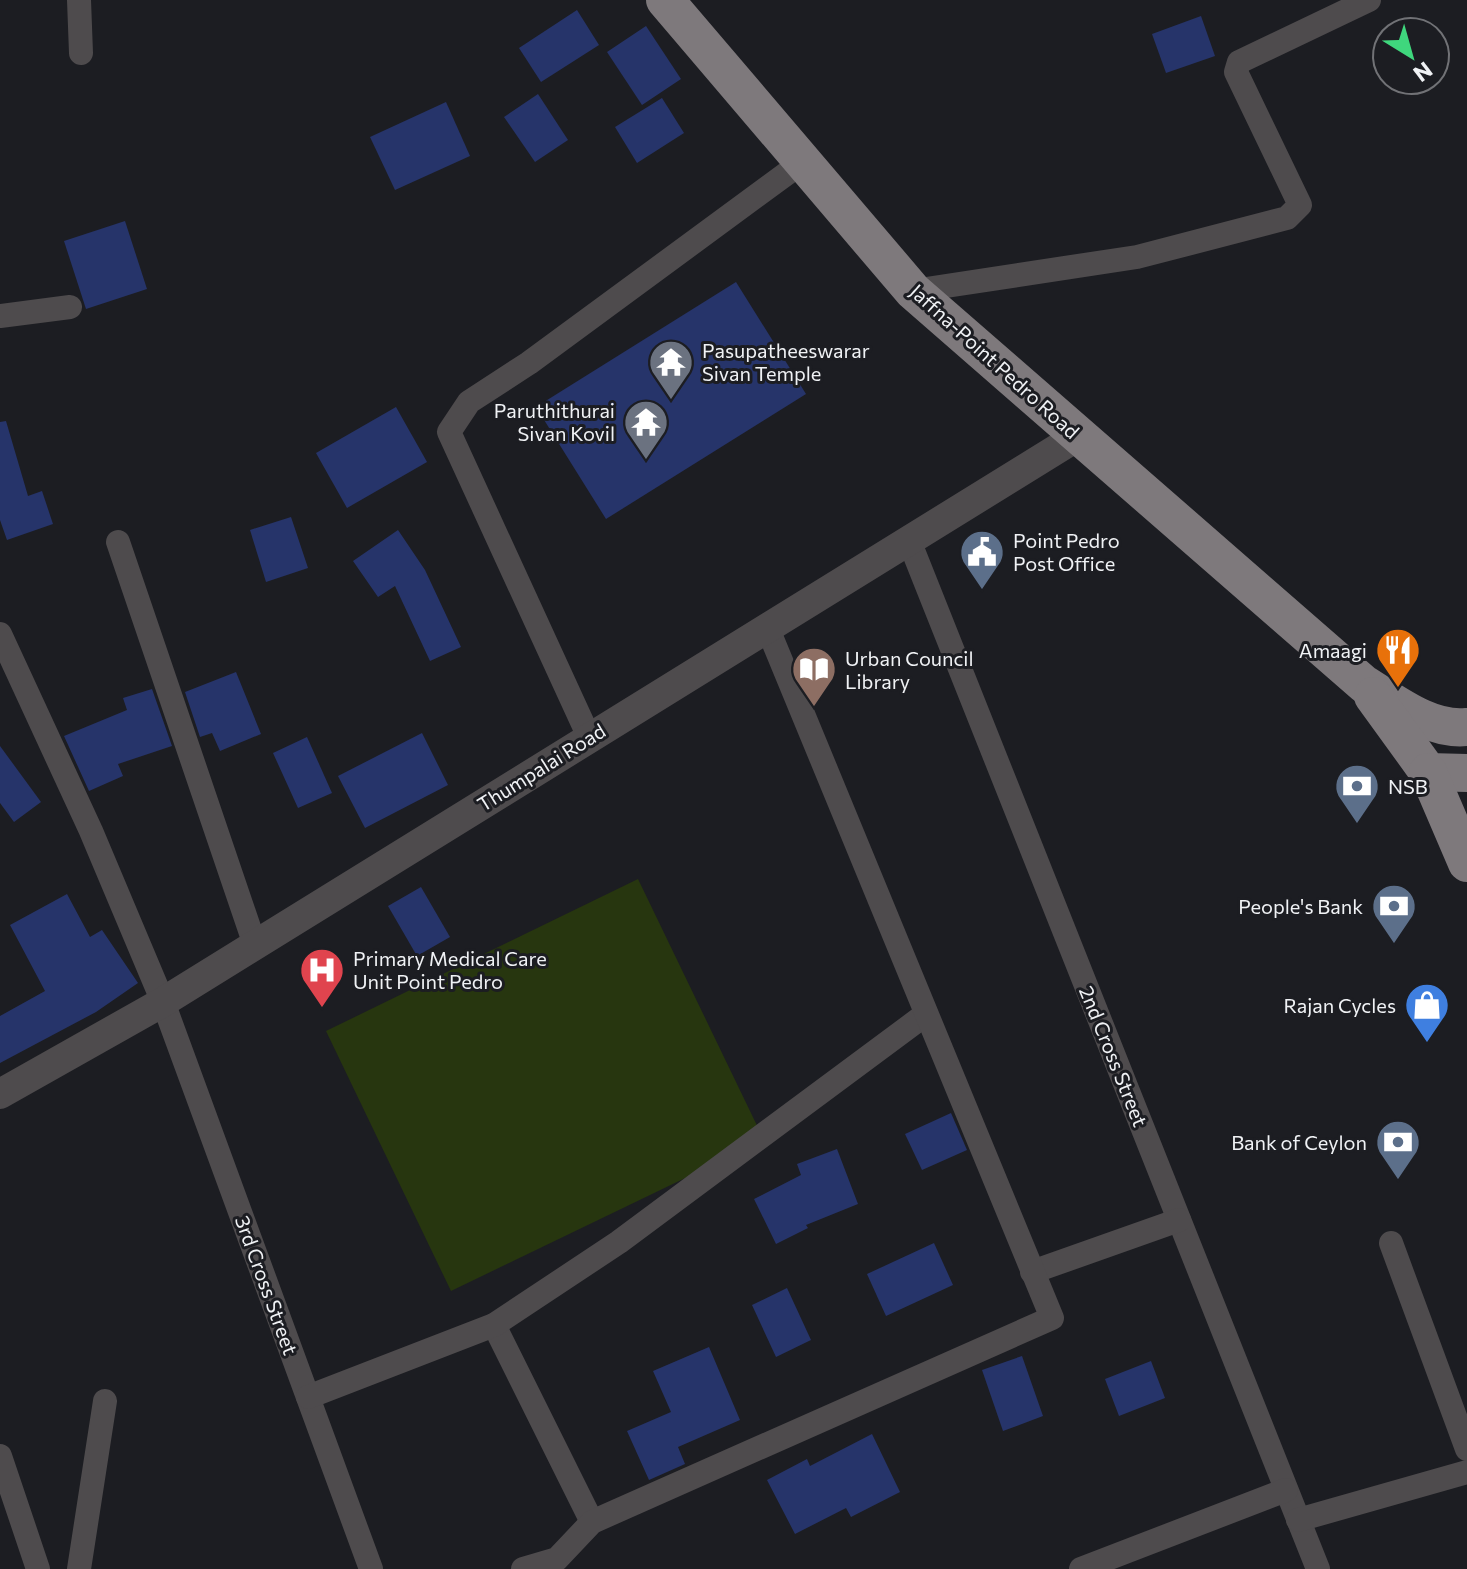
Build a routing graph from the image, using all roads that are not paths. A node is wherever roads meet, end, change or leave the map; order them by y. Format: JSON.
{"nodes":[{"id":1,"x":79,"y":0,"type":"edge"},
{"id":2,"x":665,"y":0,"type":"edge"},
{"id":3,"x":1369,"y":0,"type":"edge"},
{"id":4,"x":81,"y":53,"type":"dead end"},
{"id":5,"x":801,"y":163,"type":"junction"},
{"id":6,"x":913,"y":291,"type":"junction"},
{"id":7,"x":70,"y":307,"type":"dead end"},
{"id":8,"x":0,"y":316,"type":"edge"},
{"id":9,"x":1078,"y":436,"type":"junction"},
{"id":10,"x":118,"y":542,"type":"dead end"},
{"id":11,"x":910,"y":543,"type":"junction"},
{"id":12,"x":768,"y":629,"type":"junction"},
{"id":13,"x":3,"y":645,"type":"edge"},
{"id":14,"x":1364,"y":684,"type":"junction"},
{"id":15,"x":1467,"y":727,"type":"edge"},
{"id":16,"x":589,"y":737,"type":"junction"},
{"id":17,"x":1428,"y":772,"type":"junction"},
{"id":18,"x":1467,"y":773,"type":"edge"},
{"id":19,"x":1467,"y":863,"type":"edge"},
{"id":20,"x":255,"y":945,"type":"junction"},
{"id":21,"x":163,"y":1002,"type":"junction"},
{"id":22,"x":926,"y":1014,"type":"junction"},
{"id":23,"x":0,"y":1094,"type":"edge"},
{"id":24,"x":1179,"y":1220,"type":"junction"},
{"id":25,"x":1391,"y":1243,"type":"dead end"},
{"id":26,"x":1032,"y":1272,"type":"junction"},
{"id":27,"x":494,"y":1325,"type":"junction"},
{"id":28,"x":308,"y":1397,"type":"junction"},
{"id":29,"x":105,"y":1401,"type":"dead end"},
{"id":30,"x":1467,"y":1449,"type":"edge"},
{"id":31,"x":0,"y":1456,"type":"edge"},
{"id":32,"x":1467,"y":1472,"type":"edge"},
{"id":33,"x":1286,"y":1490,"type":"junction"},
{"id":34,"x":1298,"y":1520,"type":"junction"},
{"id":35,"x":592,"y":1522,"type":"junction"},
{"id":36,"x":38,"y":1569,"type":"edge"},
{"id":37,"x":79,"y":1569,"type":"edge"},
{"id":38,"x":371,"y":1569,"type":"edge"},
{"id":39,"x":523,"y":1569,"type":"edge"},
{"id":40,"x":1081,"y":1569,"type":"edge"},
{"id":41,"x":1318,"y":1569,"type":"edge"}],
"edges":[{"from":1,"to":4,"type":"street"},
{"from":2,"to":5,"type":"main road","name":"Jaffna-Point Pedro Road"},
{"from":3,"to":6,"type":"street"},
{"from":5,"to":6,"type":"main road","name":"Jaffna-Point Pedro Road"},
{"from":5,"to":16,"type":"street"},
{"from":6,"to":9,"type":"main road","name":"Jaffna-Point Pedro Road"},
{"from":7,"to":8,"type":"street"},
{"from":9,"to":11,"type":"street","name":"Thumpalai Road"},
{"from":9,"to":14,"type":"main road","name":"Jaffna-Point Pedro Road"},
{"from":10,"to":20,"type":"street"},
{"from":11,"to":12,"type":"street","name":"Thumpalai Road"},
{"from":11,"to":24,"type":"street","name":"2nd Cross Street"},
{"from":12,"to":16,"type":"street","name":"Thumpalai Road"},
{"from":12,"to":22,"type":"street"},
{"from":13,"to":21,"type":"street","name":"3rd Cross Street"},
{"from":14,"to":15,"type":"main road","name":"Jaffna-Point Pedro Road"},
{"from":14,"to":17,"type":"main road","name":"Jaffna-Point Pedro Road"},
{"from":16,"to":20,"type":"street","name":"Thumpalai Road"},
{"from":17,"to":18,"type":"main road"},
{"from":17,"to":19,"type":"main road","name":"Jaffna-Point Pedro Road"},
{"from":20,"to":21,"type":"street","name":"Thumpalai Road"},
{"from":21,"to":23,"type":"street","name":"Thumpalai Road"},
{"from":21,"to":28,"type":"street","name":"3rd Cross Street"},
{"from":22,"to":26,"type":"street"},
{"from":22,"to":27,"type":"street"},
{"from":24,"to":26,"type":"street"},
{"from":24,"to":33,"type":"street","name":"2nd Cross Street"},
{"from":25,"to":30,"type":"street"},
{"from":26,"to":35,"type":"street"},
{"from":27,"to":28,"type":"street"},
{"from":27,"to":35,"type":"street"},
{"from":28,"to":38,"type":"street","name":"3rd Cross Street"},
{"from":29,"to":37,"type":"street"},
{"from":31,"to":36,"type":"street"},
{"from":32,"to":34,"type":"street"},
{"from":33,"to":34,"type":"street","name":"2nd Cross Street"},
{"from":33,"to":40,"type":"street"},
{"from":34,"to":41,"type":"street","name":"2nd Cross Street"},
{"from":35,"to":39,"type":"street"}]}
